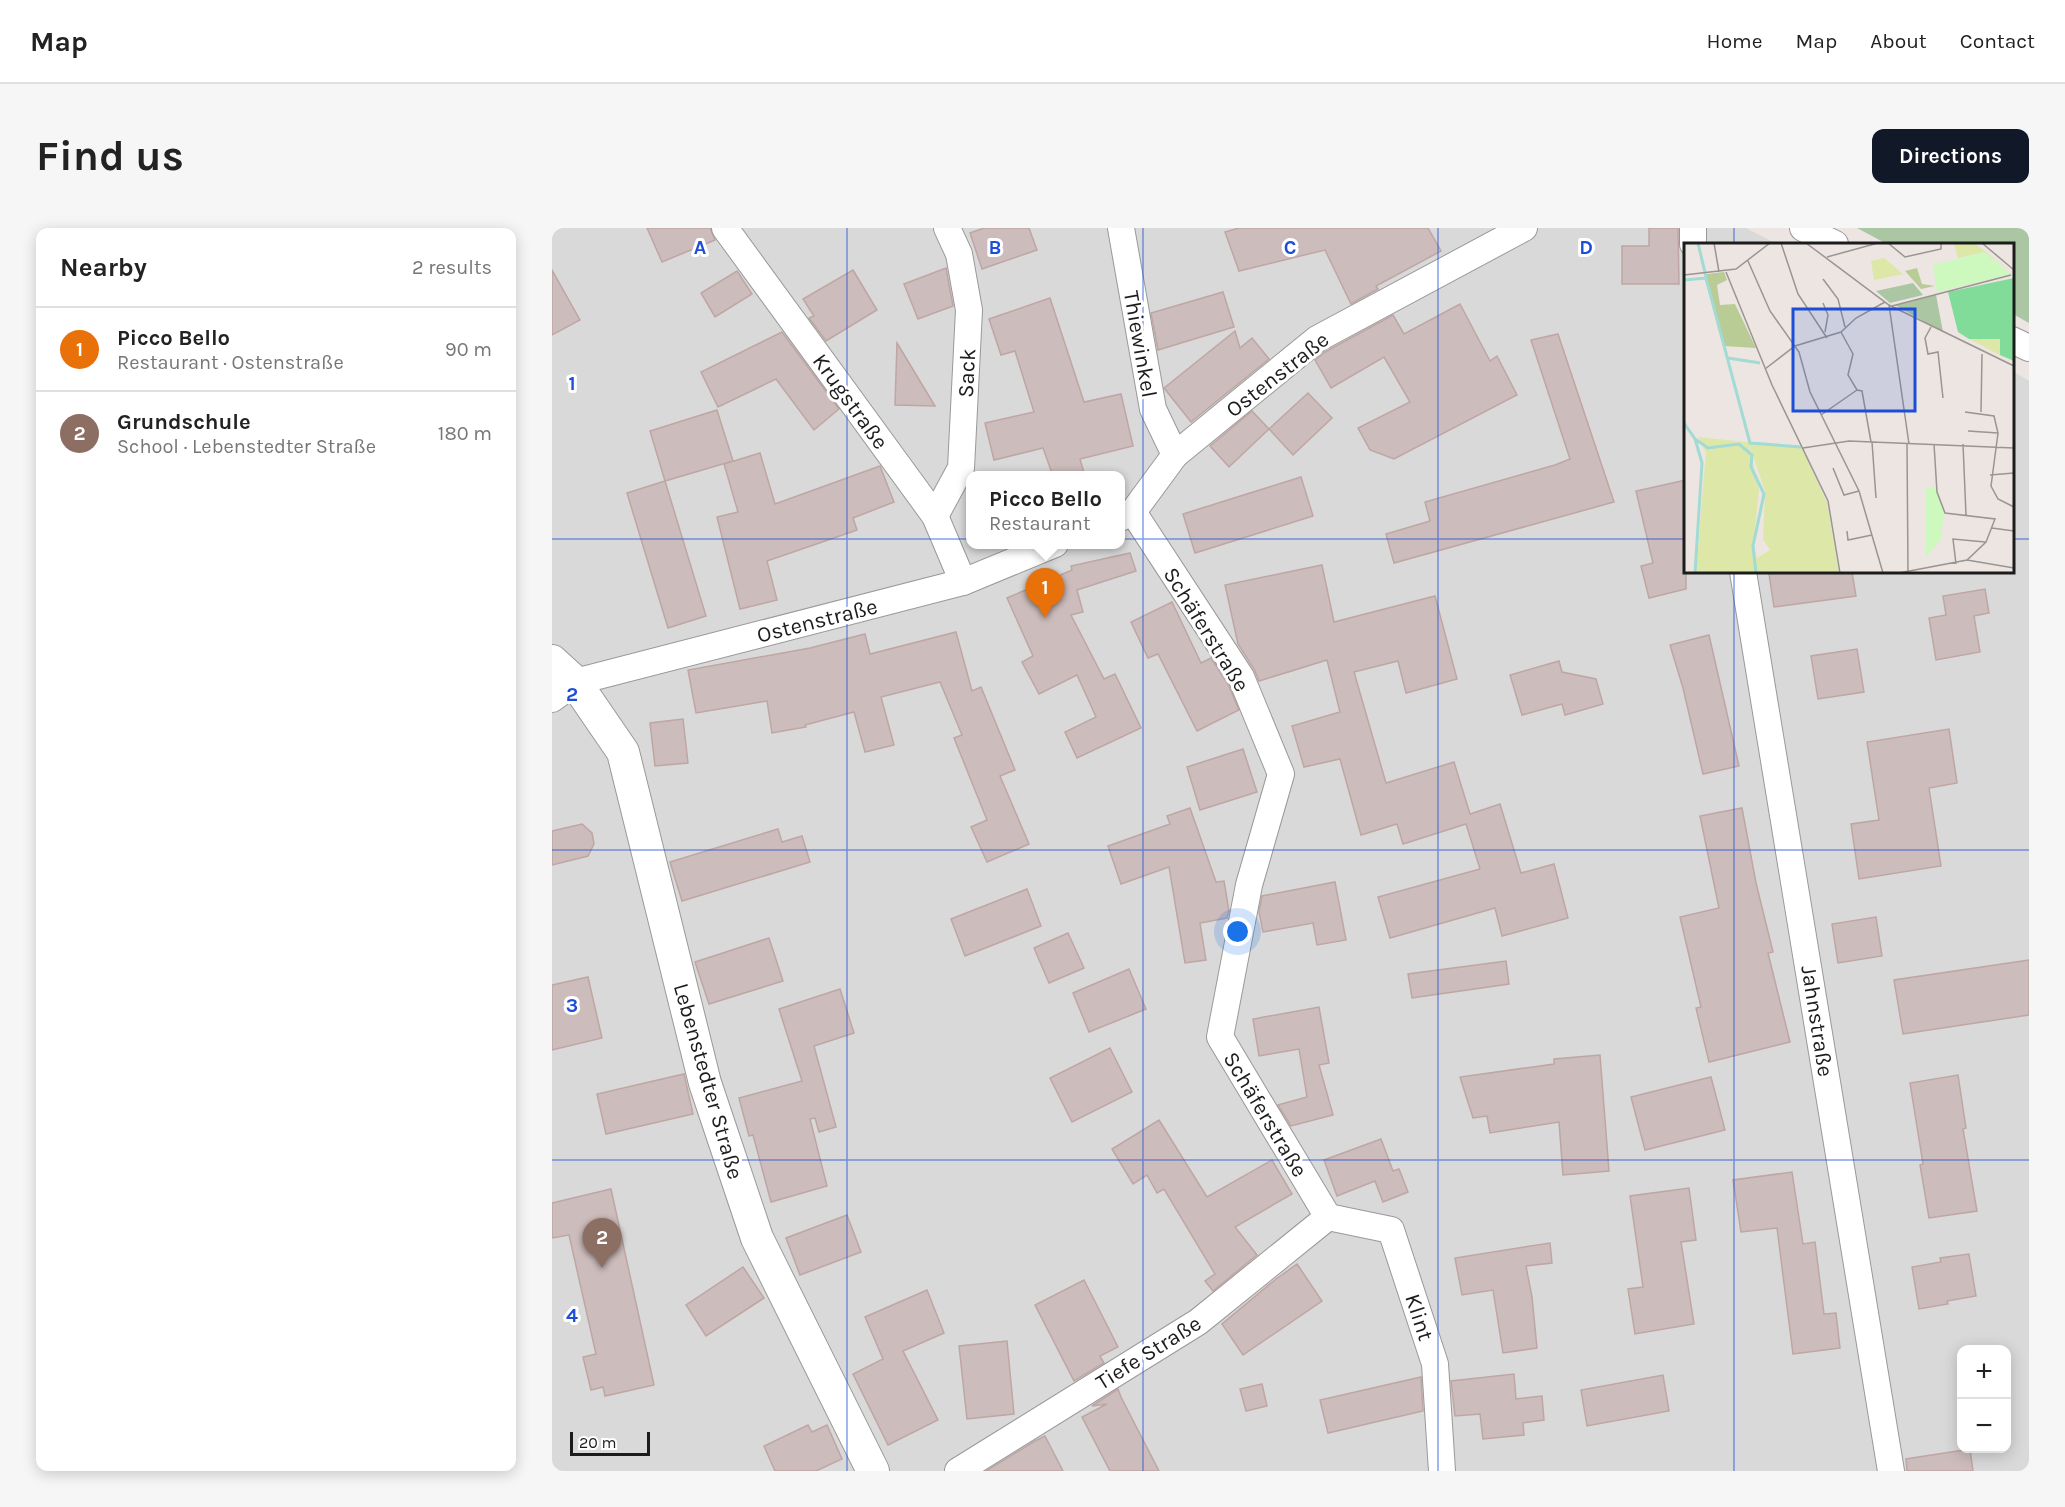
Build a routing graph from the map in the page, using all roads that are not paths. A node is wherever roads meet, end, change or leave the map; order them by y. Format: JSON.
{"nodes":[{"id":1,"x":725,"y":228,"type":"edge"},
{"id":2,"x":947,"y":228,"type":"edge"},
{"id":3,"x":1121,"y":228,"type":"edge"},
{"id":4,"x":1524,"y":228,"type":"edge"},
{"id":5,"x":1692,"y":228,"type":"edge"},
{"id":6,"x":1803,"y":228,"type":"edge"},
{"id":7,"x":1693,"y":243,"type":"edge"},
{"id":8,"x":1833,"y":243,"type":"edge"},
{"id":9,"x":2014,"y":340,"type":"edge"},
{"id":10,"x":2029,"y":348,"type":"edge"},
{"id":11,"x":1175,"y":455,"type":"junction"},
{"id":12,"x":1127,"y":515,"type":"edge"},
{"id":13,"x":935,"y":516,"type":"junction"},
{"id":14,"x":1043,"y":549,"type":"edge"},
{"id":15,"x":1743,"y":573,"type":"edge"},
{"id":16,"x":963,"y":582,"type":"junction"},
{"id":17,"x":552,"y":662,"type":"edge"},
{"id":18,"x":563,"y":691,"type":"edge"},
{"id":19,"x":1328,"y":1217,"type":"junction"},
{"id":20,"x":873,"y":1471,"type":"edge"},
{"id":21,"x":958,"y":1471,"type":"edge"},
{"id":22,"x":1442,"y":1471,"type":"edge"},
{"id":23,"x":1891,"y":1471,"type":"edge"}],
"edges":[{"from":1,"to":13,"type":"street","name":"Krugstraße"},
{"from":2,"to":13,"type":"street","name":"Sack"},
{"from":3,"to":11,"type":"street","name":"Thiewinkel"},
{"from":4,"to":11,"type":"street","name":"Ostenstraße"},
{"from":5,"to":7,"type":"street"},
{"from":6,"to":8,"type":"street"},
{"from":9,"to":10,"type":"street"},
{"from":11,"to":12,"type":"street","name":"Ostenstraße"},
{"from":12,"to":19,"type":"street","name":"Schäferstraße"},
{"from":13,"to":16,"type":"street","name":"Krugstraße"},
{"from":14,"to":16,"type":"street","name":"Ostenstraße"},
{"from":15,"to":23,"type":"street","name":"Jahnstraße"},
{"from":16,"to":18,"type":"street","name":"Ostenstraße"},
{"from":17,"to":18,"type":"street","name":"Lebenstedter Straße"},
{"from":18,"to":20,"type":"street","name":"Lebenstedter Straße"},
{"from":19,"to":21,"type":"street","name":"Tiefe Straße"},
{"from":19,"to":22,"type":"street","name":"Klint"}]}
